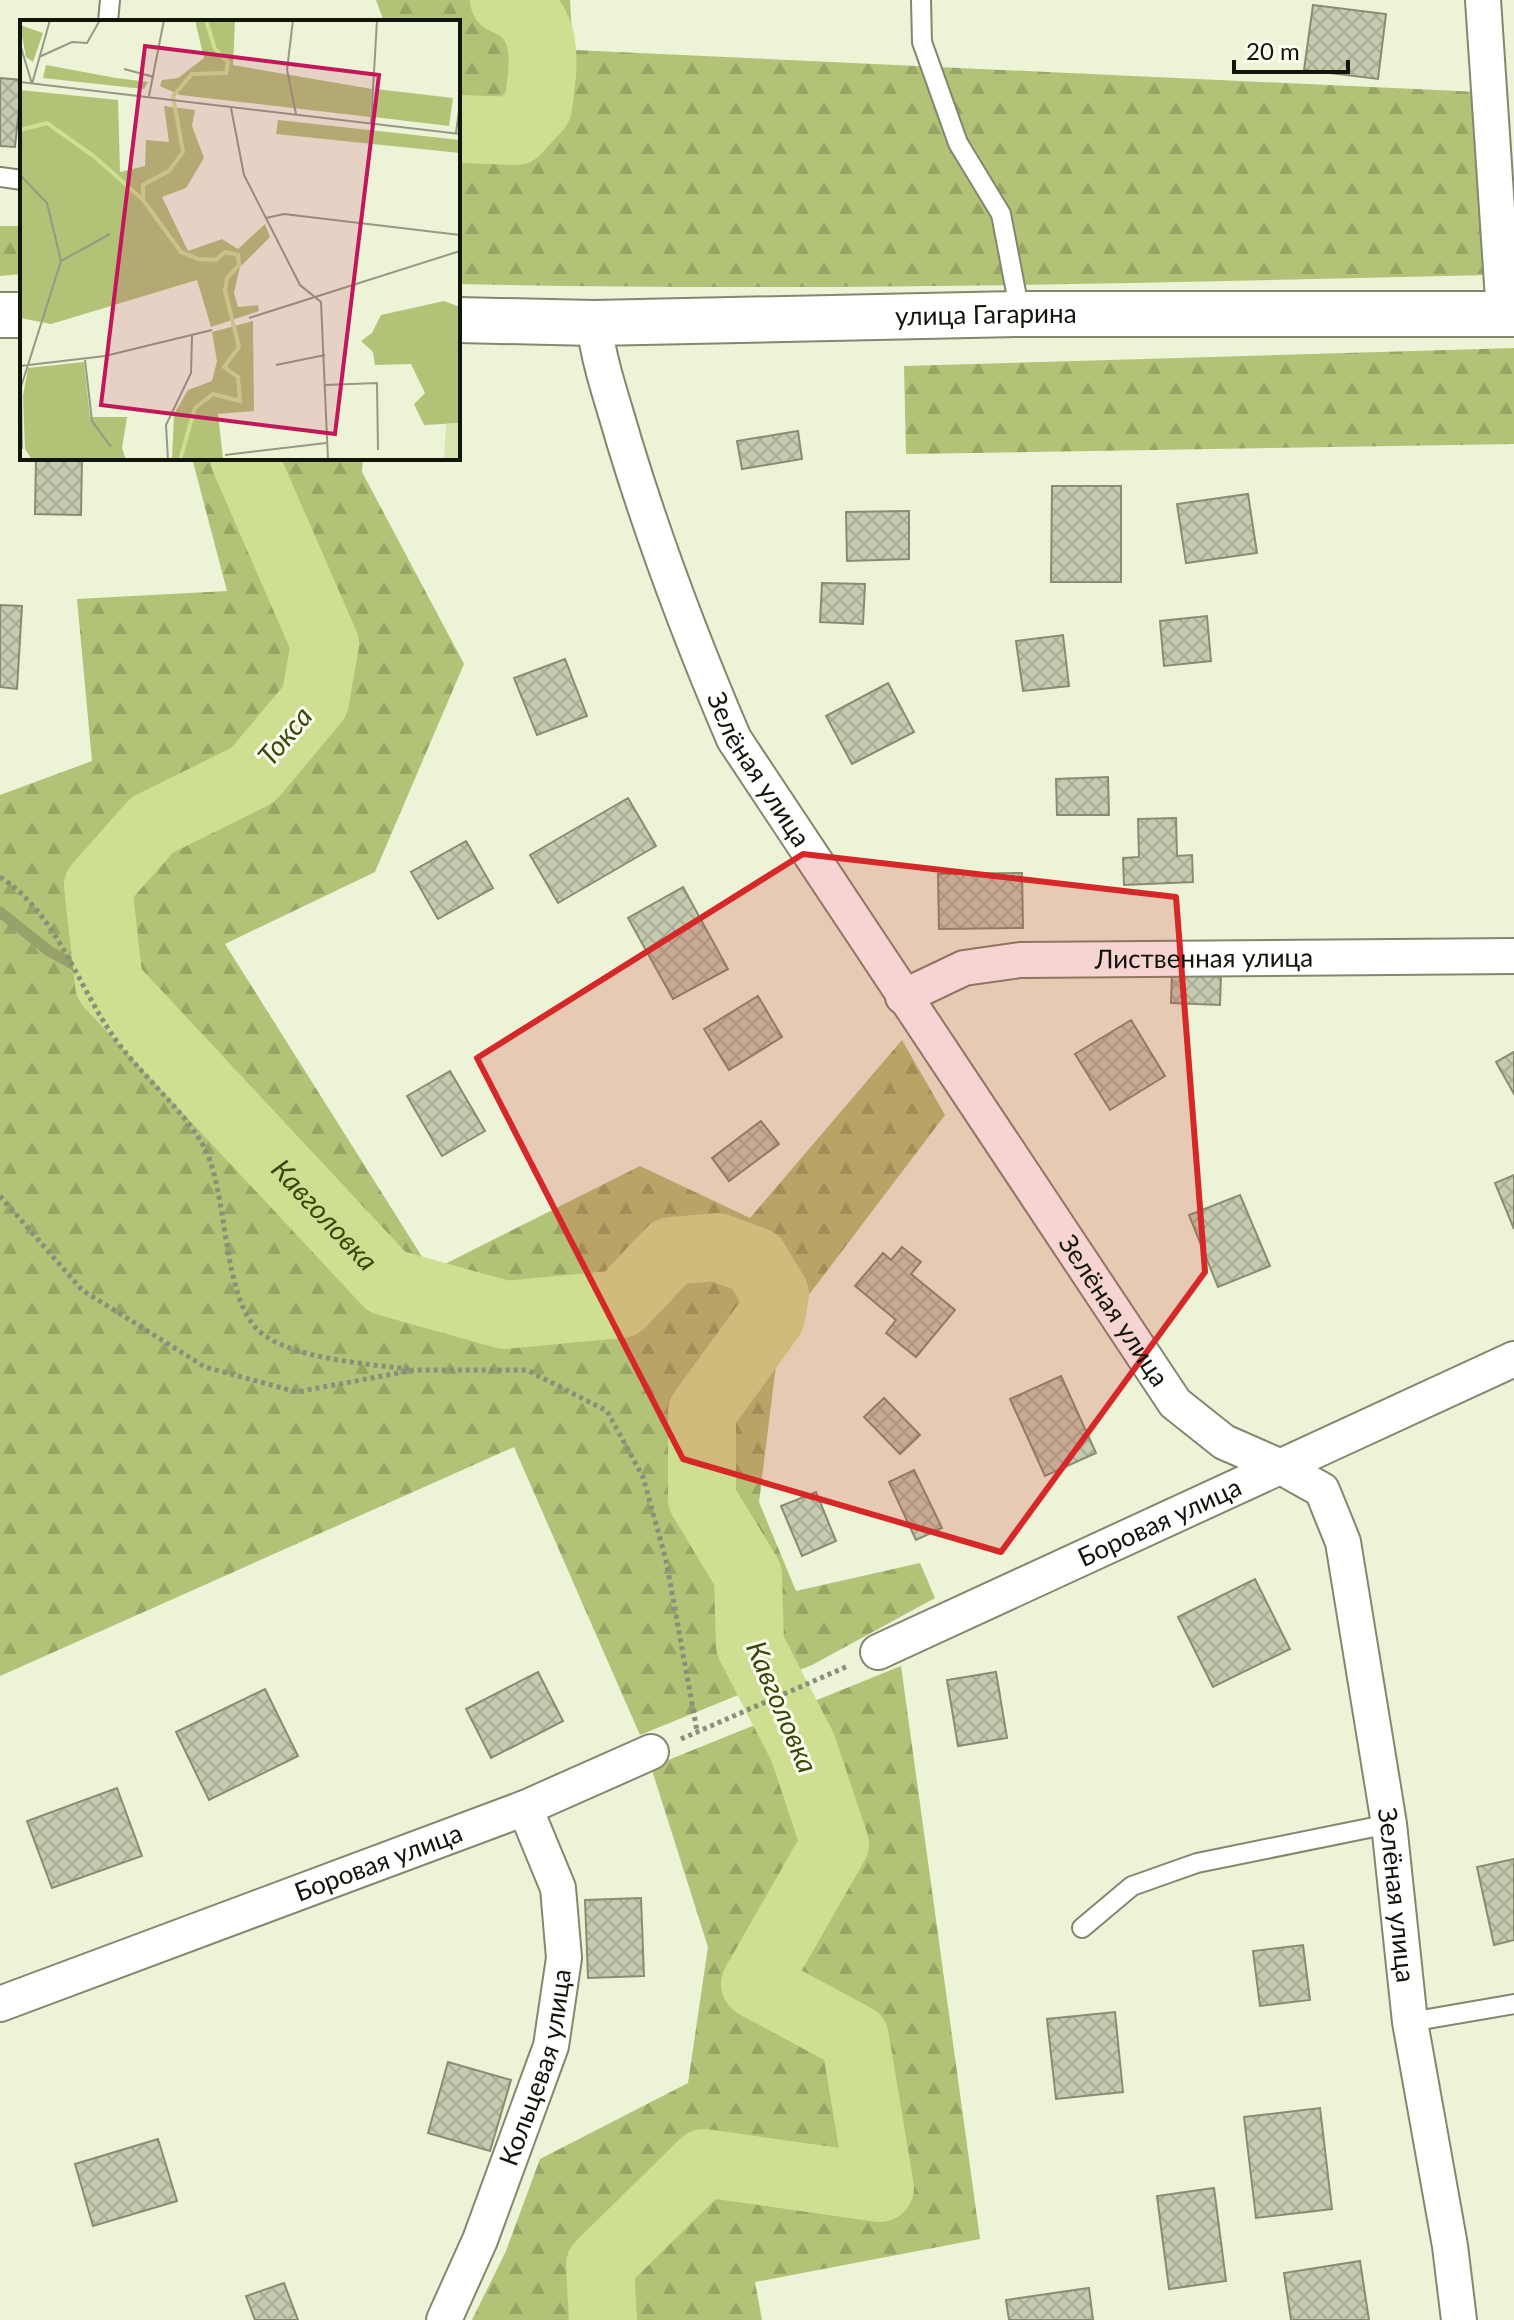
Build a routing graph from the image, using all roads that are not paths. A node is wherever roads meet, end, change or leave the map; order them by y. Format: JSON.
{"nodes":[{"id":1,"x":110,"y":0,"type":"edge"},
{"id":2,"x":921,"y":0,"type":"edge"},
{"id":3,"x":1483,"y":0,"type":"edge"},
{"id":4,"x":108,"y":20,"type":"edge"},
{"id":5,"x":0,"y":177,"type":"edge"},
{"id":6,"x":20,"y":180,"type":"edge"},
{"id":7,"x":1016,"y":314,"type":"junction"},
{"id":8,"x":1509,"y":314,"type":"edge"},
{"id":9,"x":460,"y":320,"type":"edge"},
{"id":10,"x":594,"y":323,"type":"junction"},
{"id":11,"x":1514,"y":956,"type":"edge"},
{"id":12,"x":903,"y":997,"type":"junction"},
{"id":13,"x":1514,"y":1359,"type":"edge"},
{"id":14,"x":1281,"y":1467,"type":"junction"},
{"id":15,"x":878,"y":1652,"type":"road end"},
{"id":16,"x":651,"y":1752,"type":"road end"},
{"id":17,"x":525,"y":1808,"type":"junction"},
{"id":18,"x":1389,"y":1824,"type":"junction"},
{"id":19,"x":1082,"y":1928,"type":"dead end"},
{"id":20,"x":0,"y":2004,"type":"edge"},
{"id":21,"x":1514,"y":2004,"type":"edge"},
{"id":22,"x":1410,"y":2022,"type":"junction"},
{"id":23,"x":444,"y":2320,"type":"edge"},
{"id":24,"x":1459,"y":2320,"type":"edge"}],
"edges":[{"from":1,"to":4,"type":"lane"},
{"from":2,"to":7,"type":"lane"},
{"from":3,"to":8,"type":"street"},
{"from":5,"to":6,"type":"lane"},
{"from":7,"to":8,"type":"main road","name":"улица Гагарина"},
{"from":7,"to":10,"type":"main road","name":"улица Гагарина"},
{"from":9,"to":10,"type":"main road","name":"улица Гагарина"},
{"from":10,"to":12,"type":"street","name":"Зелёная улица"},
{"from":11,"to":12,"type":"street","name":"Лиственная улица"},
{"from":12,"to":14,"type":"street","name":"Зелёная улица"},
{"from":13,"to":14,"type":"street","name":"Боровая улица"},
{"from":14,"to":15,"type":"street","name":"Боровая улица"},
{"from":14,"to":18,"type":"street","name":"Зелёная улица"},
{"from":16,"to":17,"type":"street","name":"Боровая улица"},
{"from":17,"to":20,"type":"street","name":"Боровая улица"},
{"from":17,"to":23,"type":"street","name":"Кольцевая улица"},
{"from":18,"to":19,"type":"lane"},
{"from":18,"to":22,"type":"street","name":"Зелёная улица"},
{"from":21,"to":22,"type":"lane"},
{"from":22,"to":24,"type":"street","name":"Зелёная улица"}]}
